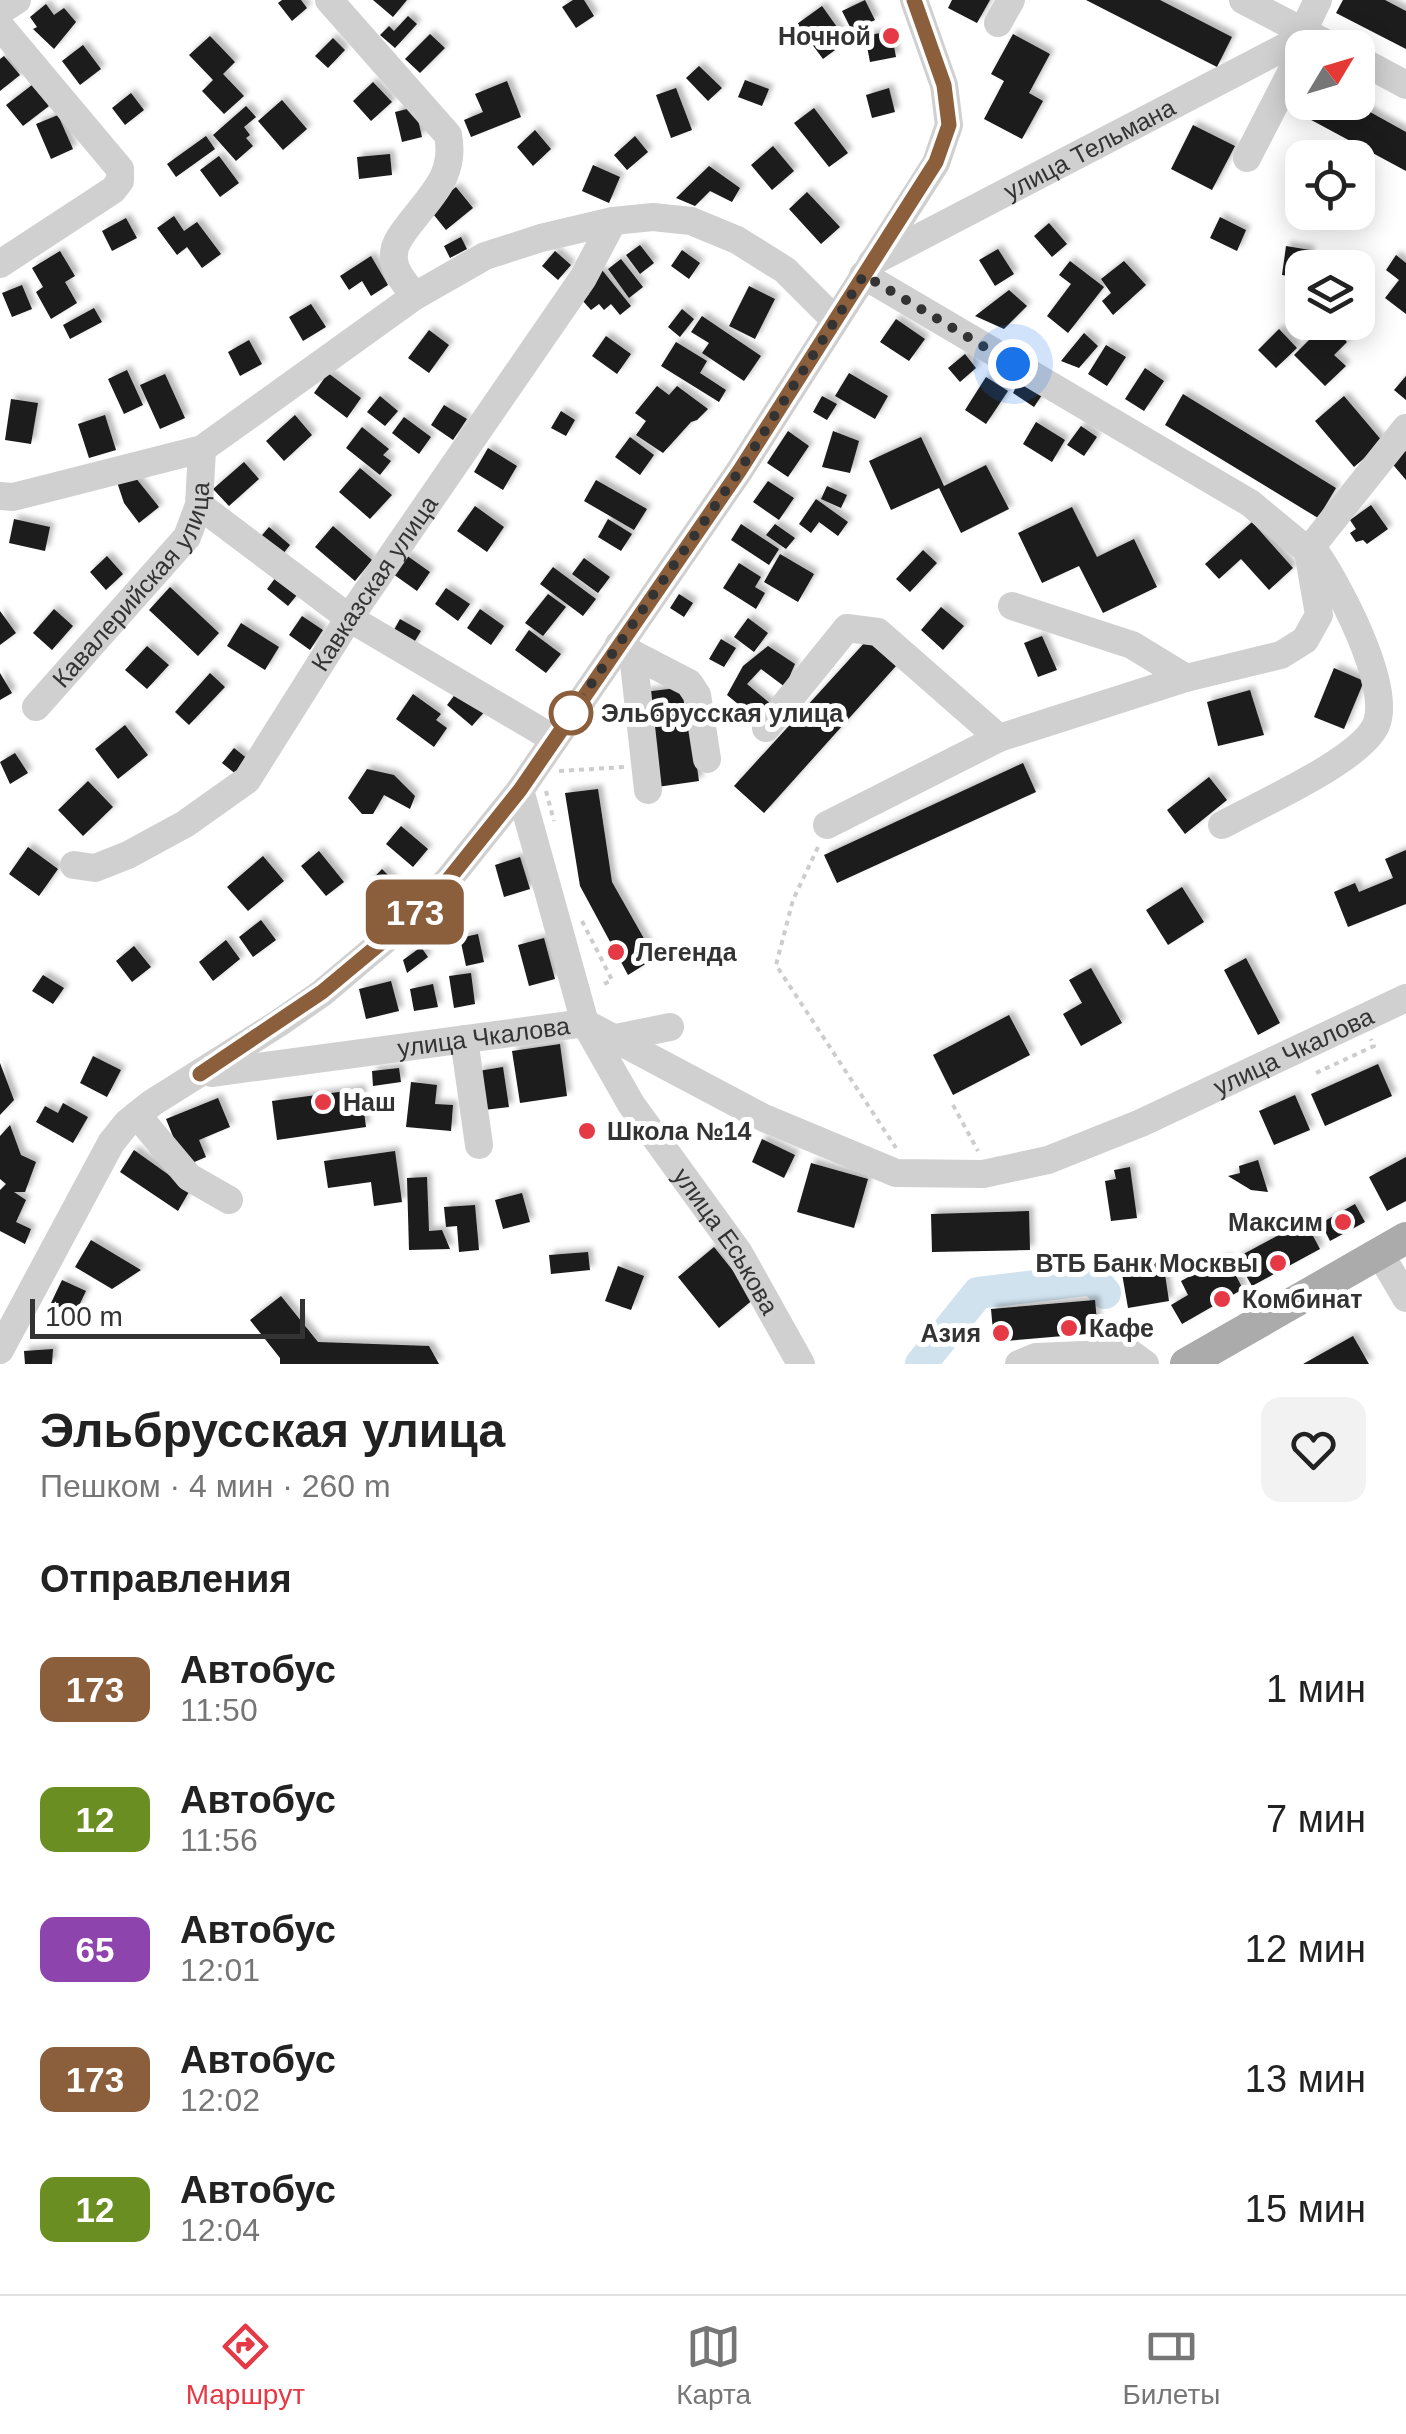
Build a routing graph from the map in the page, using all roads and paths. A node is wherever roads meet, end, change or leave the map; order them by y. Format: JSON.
{"nodes":[{"id":1,"x":17,"y":0,"type":"edge"},
{"id":2,"x":329,"y":0,"type":"edge"},
{"id":3,"x":914,"y":0,"type":"edge"},
{"id":4,"x":1242,"y":0,"type":"edge"},
{"id":5,"x":1318,"y":0,"type":"edge"},
{"id":6,"x":0,"y":10,"type":"edge"},
{"id":7,"x":0,"y":26,"type":"edge"},
{"id":8,"x":1291,"y":30,"type":"edge"},
{"id":9,"x":1313,"y":30,"type":"edge"},
{"id":10,"x":1285,"y":55,"type":"edge"},
{"id":11,"x":1375,"y":69,"type":"edge"},
{"id":12,"x":1406,"y":85,"type":"edge"},
{"id":13,"x":1285,"y":88,"type":"edge"},
{"id":14,"x":1246,"y":158,"type":"dead end"},
{"id":15,"x":613,"y":222,"type":"junction"},
{"id":16,"x":0,"y":264,"type":"edge"},
{"id":17,"x":867,"y":269,"type":"junction"},
{"id":18,"x":415,"y":296,"type":"junction"},
{"id":19,"x":835,"y":320,"type":"junction"},
{"id":20,"x":1406,"y":428,"type":"edge"},
{"id":21,"x":202,"y":449,"type":"junction"},
{"id":22,"x":0,"y":496,"type":"edge"},
{"id":23,"x":199,"y":505,"type":"junction"},
{"id":24,"x":1310,"y":548,"type":"junction"},
{"id":25,"x":1012,"y":606,"type":"dead end"},
{"id":26,"x":348,"y":618,"type":"junction"},
{"id":27,"x":626,"y":649,"type":"junction"},
{"id":28,"x":1186,"y":678,"type":"junction"},
{"id":29,"x":36,"y":707,"type":"dead end"},
{"id":30,"x":766,"y":728,"type":"dead end"},
{"id":31,"x":999,"y":738,"type":"junction"},
{"id":32,"x":554,"y":739,"type":"junction"},
{"id":33,"x":707,"y":758,"type":"dead end"},
{"id":34,"x":549,"y":771,"type":"dead end"},
{"id":35,"x":646,"y":778,"type":"joint"},
{"id":36,"x":520,"y":790,"type":"junction"},
{"id":37,"x":551,"y":803,"type":"dead end"},
{"id":38,"x":554,"y":821,"type":"dead end"},
{"id":39,"x":828,"y":825,"type":"joint"},
{"id":40,"x":1222,"y":825,"type":"dead end"},
{"id":41,"x":74,"y":865,"type":"dead end"},
{"id":42,"x":576,"y":909,"type":"dead end"},
{"id":43,"x":591,"y":991,"type":"dead end"},
{"id":44,"x":1406,"y":998,"type":"edge"},
{"id":45,"x":586,"y":1022,"type":"junction"},
{"id":46,"x":670,"y":1026,"type":"dead end"},
{"id":47,"x":616,"y":1038,"type":"junction"},
{"id":48,"x":464,"y":1039,"type":"junction"},
{"id":49,"x":1374,"y":1046,"type":"dead end"},
{"id":50,"x":1316,"y":1073,"type":"dead end"},
{"id":51,"x":200,"y":1074,"type":"junction"},
{"id":52,"x":953,"y":1105,"type":"dead end"},
{"id":53,"x":137,"y":1115,"type":"junction"},
{"id":54,"x":480,"y":1144,"type":"dead end"},
{"id":55,"x":976,"y":1148,"type":"dead end"},
{"id":56,"x":896,"y":1173,"type":"junction"},
{"id":57,"x":229,"y":1200,"type":"dead end"},
{"id":58,"x":1393,"y":1245,"type":"edge"},
{"id":59,"x":1406,"y":1298,"type":"edge"},
{"id":60,"x":0,"y":1350,"type":"edge"},
{"id":61,"x":801,"y":1364,"type":"edge"},
{"id":62,"x":1019,"y":1364,"type":"edge"},
{"id":63,"x":1145,"y":1364,"type":"edge"},
{"id":64,"x":1186,"y":1364,"type":"edge"}],
"edges":[{"from":1,"to":6,"type":"street"},
{"from":2,"to":18,"type":"street"},
{"from":3,"to":17,"type":"street"},
{"from":4,"to":8,"type":"street"},
{"from":5,"to":9,"type":"street"},
{"from":7,"to":16,"type":"street"},
{"from":10,"to":17,"type":"street","name":"улица Тельмана"},
{"from":11,"to":12,"type":"street"},
{"from":13,"to":14,"type":"street"},
{"from":15,"to":18,"type":"street"},
{"from":15,"to":19,"type":"street"},
{"from":15,"to":26,"type":"street","name":"Кавказская улица"},
{"from":17,"to":19,"type":"street"},
{"from":17,"to":24,"type":"street"},
{"from":18,"to":21,"type":"street"},
{"from":19,"to":27,"type":"street"},
{"from":20,"to":24,"type":"street"},
{"from":21,"to":22,"type":"street"},
{"from":21,"to":23,"type":"street","name":"Кавалерийская улица"},
{"from":23,"to":26,"type":"street"},
{"from":23,"to":29,"type":"street","name":"Кавалерийская улица"},
{"from":24,"to":28,"type":"street"},
{"from":24,"to":40,"type":"street"},
{"from":25,"to":28,"type":"street"},
{"from":26,"to":32,"type":"street"},
{"from":26,"to":41,"type":"street","name":"Кавказская улица"},
{"from":27,"to":32,"type":"street"},
{"from":27,"to":33,"type":"street"},
{"from":27,"to":35,"type":"street"},
{"from":28,"to":31,"type":"street"},
{"from":30,"to":31,"type":"street"},
{"from":31,"to":39,"type":"street"},
{"from":32,"to":36,"type":"street"},
{"from":34,"to":35,"type":"path"},
{"from":36,"to":45,"type":"street","name":"улица Еськова"},
{"from":36,"to":51,"type":"street"},
{"from":37,"to":38,"type":"path"},
{"from":39,"to":56,"type":"path"},
{"from":42,"to":43,"type":"path"},
{"from":44,"to":56,"type":"street","name":"улица Чкалова"},
{"from":45,"to":47,"type":"street","name":"улица Чкалова"},
{"from":45,"to":48,"type":"street","name":"улица Чкалова"},
{"from":45,"to":61,"type":"street","name":"улица Еськова"},
{"from":46,"to":47,"type":"street"},
{"from":47,"to":56,"type":"street","name":"улица Чкалова"},
{"from":48,"to":51,"type":"street","name":"улица Чкалова"},
{"from":48,"to":54,"type":"street"},
{"from":49,"to":50,"type":"path"},
{"from":51,"to":53,"type":"street","name":"улица Чкалова"},
{"from":52,"to":55,"type":"path"},
{"from":53,"to":57,"type":"street"},
{"from":53,"to":60,"type":"street","name":"улица Чкалова"},
{"from":58,"to":59,"type":"street"},
{"from":58,"to":64,"type":"main road"},
{"from":62,"to":63,"type":"street"}]}
